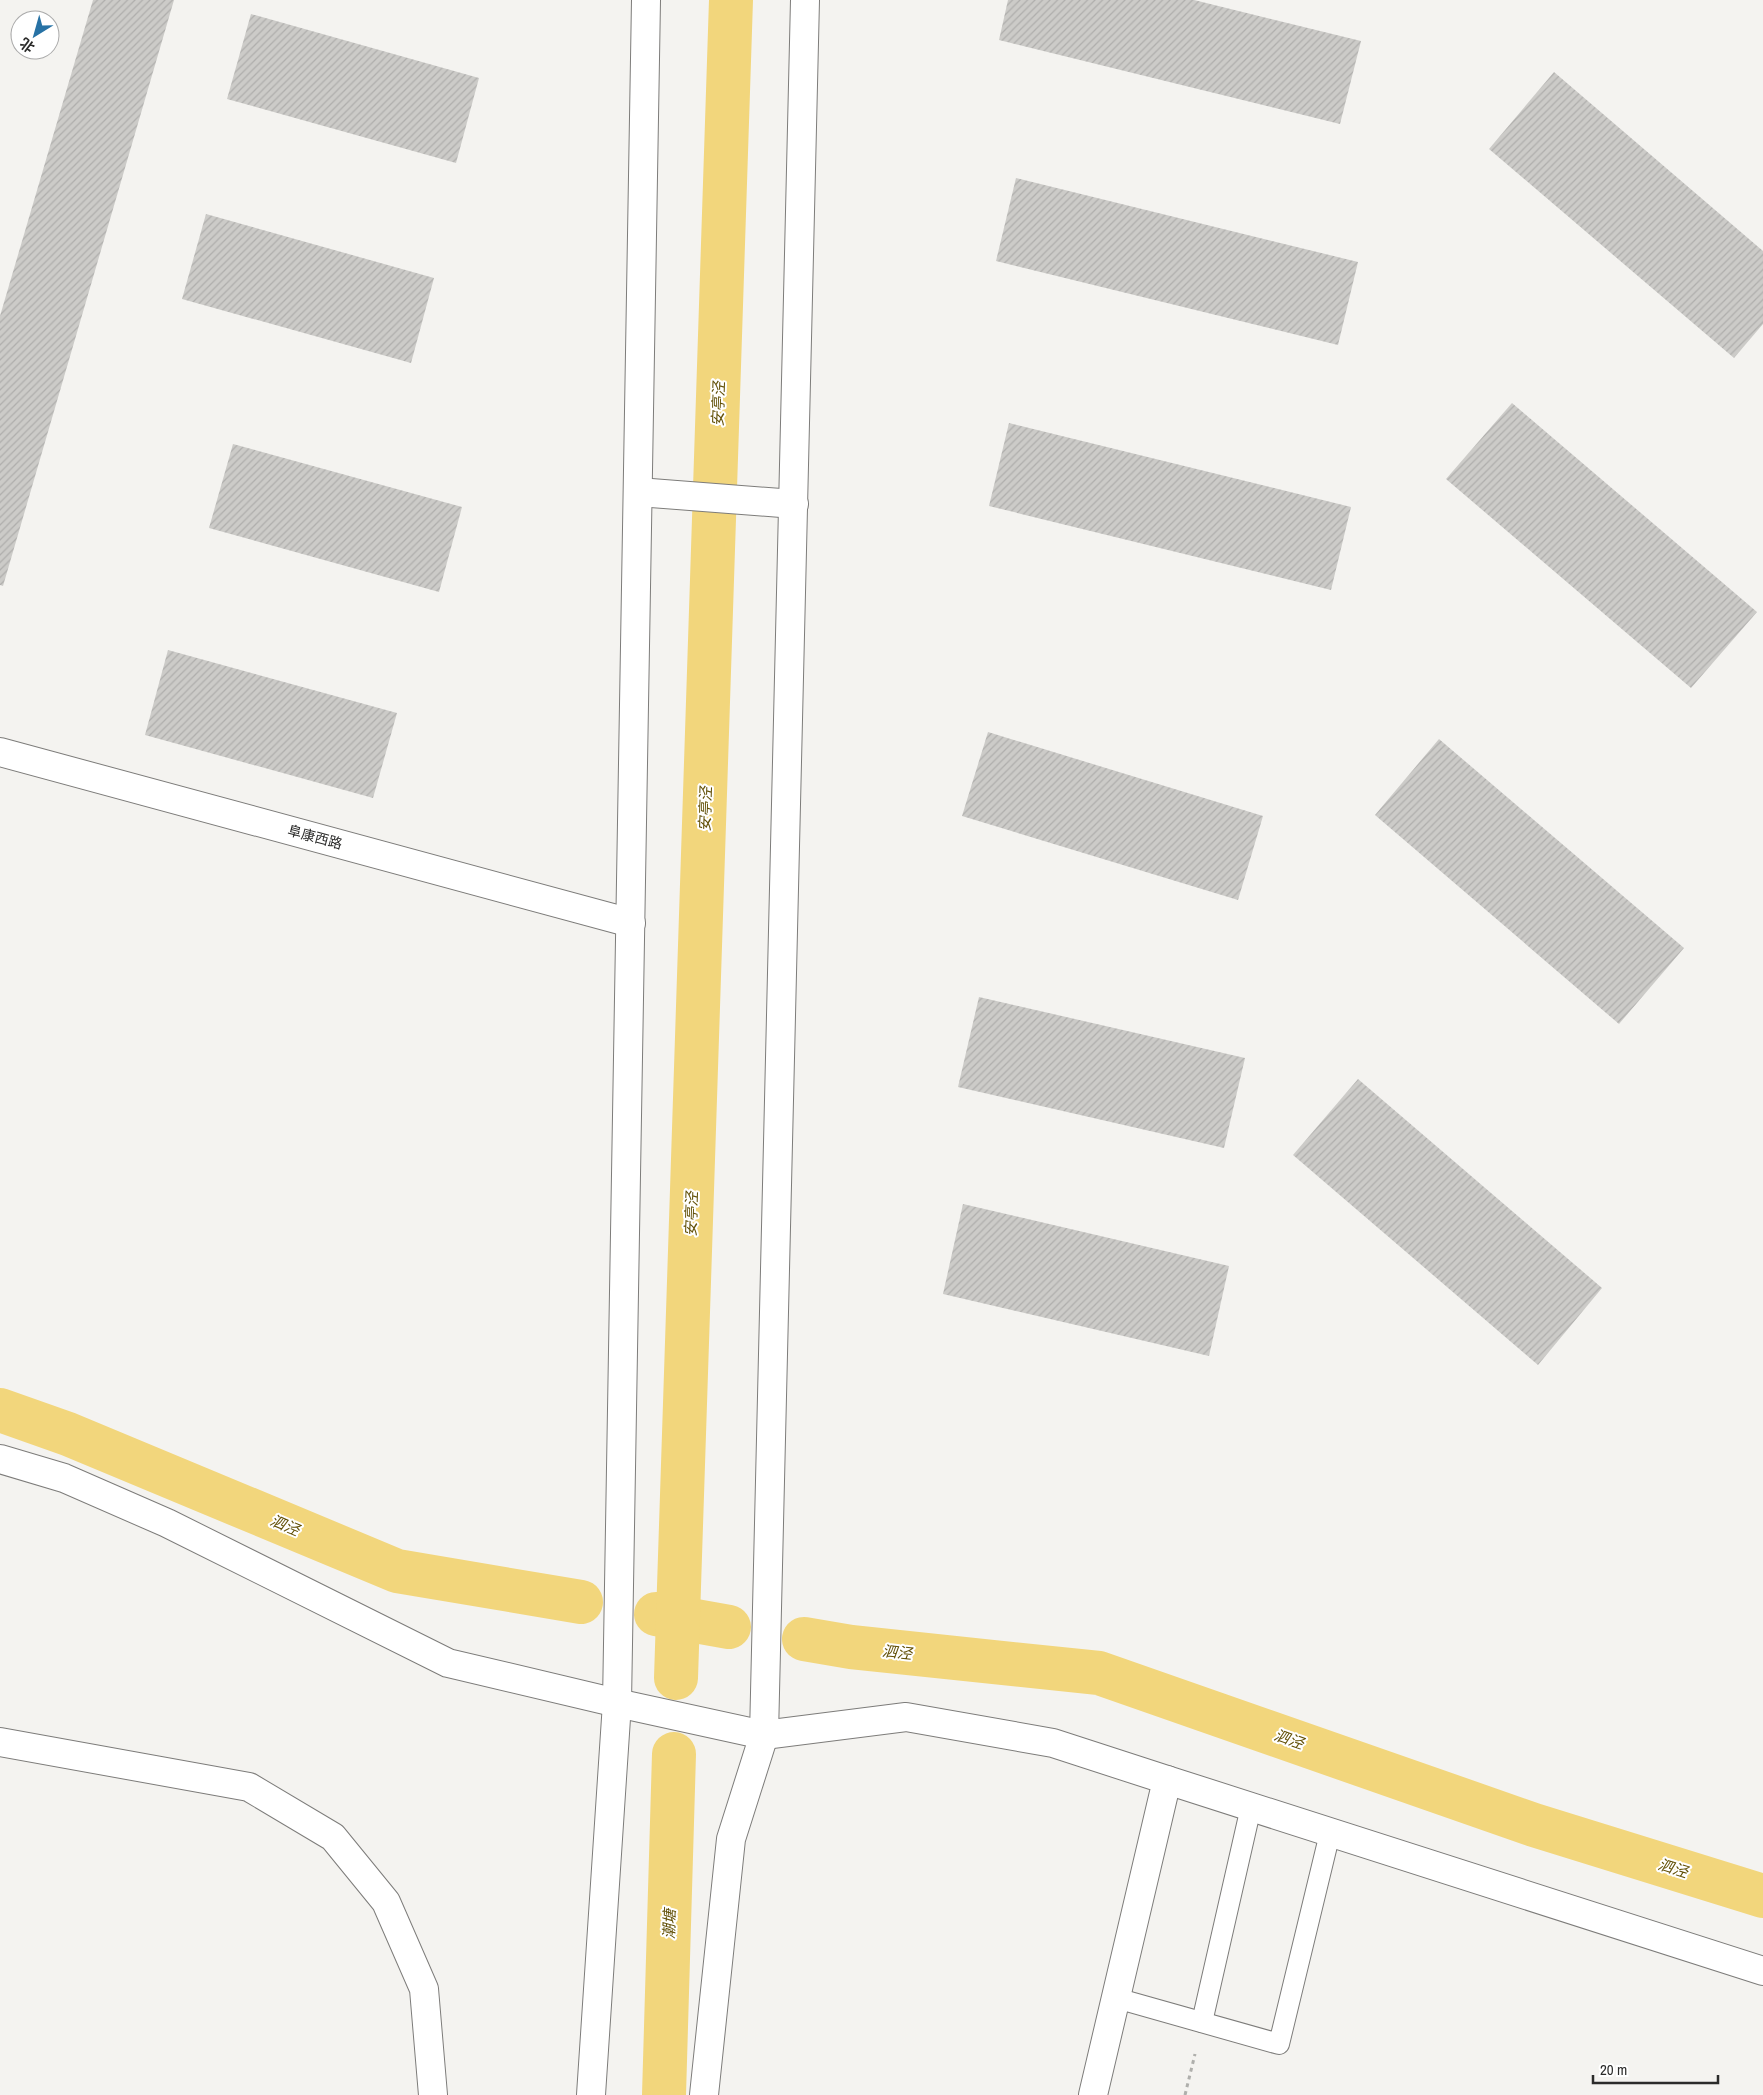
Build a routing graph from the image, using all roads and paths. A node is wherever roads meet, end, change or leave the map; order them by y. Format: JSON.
{"nodes":[{"id":1,"x":646,"y":0,"type":"edge"},
{"id":2,"x":805,"y":0,"type":"edge"},
{"id":3,"x":638,"y":492,"type":"junction"},
{"id":4,"x":794,"y":504,"type":"junction"},
{"id":5,"x":0,"y":752,"type":"edge"},
{"id":6,"x":631,"y":923,"type":"junction"},
{"id":7,"x":0,"y":1459,"type":"edge"},
{"id":8,"x":617,"y":1703,"type":"junction"},
{"id":9,"x":764,"y":1735,"type":"junction"},
{"id":10,"x":0,"y":1742,"type":"edge"},
{"id":11,"x":1167,"y":1780,"type":"junction"},
{"id":12,"x":1251,"y":1807,"type":"junction"},
{"id":13,"x":1330,"y":1833,"type":"junction"},
{"id":14,"x":1763,"y":1971,"type":"edge"},
{"id":15,"x":1116,"y":1998,"type":"junction"},
{"id":16,"x":1202,"y":2022,"type":"junction"},
{"id":17,"x":433,"y":2095,"type":"edge"},
{"id":18,"x":591,"y":2095,"type":"edge"},
{"id":19,"x":704,"y":2095,"type":"edge"},
{"id":20,"x":1093,"y":2095,"type":"edge"},
{"id":21,"x":1186,"y":2095,"type":"edge"}],
"edges":[{"from":1,"to":3,"type":"street"},
{"from":2,"to":4,"type":"street"},
{"from":3,"to":4,"type":"street"},
{"from":3,"to":6,"type":"street"},
{"from":4,"to":9,"type":"street"},
{"from":5,"to":6,"type":"street","name":"阜康西路"},
{"from":6,"to":8,"type":"street"},
{"from":7,"to":8,"type":"street"},
{"from":8,"to":9,"type":"street"},
{"from":8,"to":18,"type":"street"},
{"from":9,"to":11,"type":"street"},
{"from":9,"to":19,"type":"street"},
{"from":10,"to":17,"type":"street"},
{"from":11,"to":12,"type":"street"},
{"from":11,"to":15,"type":"street"},
{"from":12,"to":13,"type":"street"},
{"from":12,"to":16,"type":"lane"},
{"from":13,"to":14,"type":"street"},
{"from":13,"to":16,"type":"lane"},
{"from":15,"to":16,"type":"lane"},
{"from":15,"to":20,"type":"street"},
{"from":16,"to":21,"type":"path"}]}
